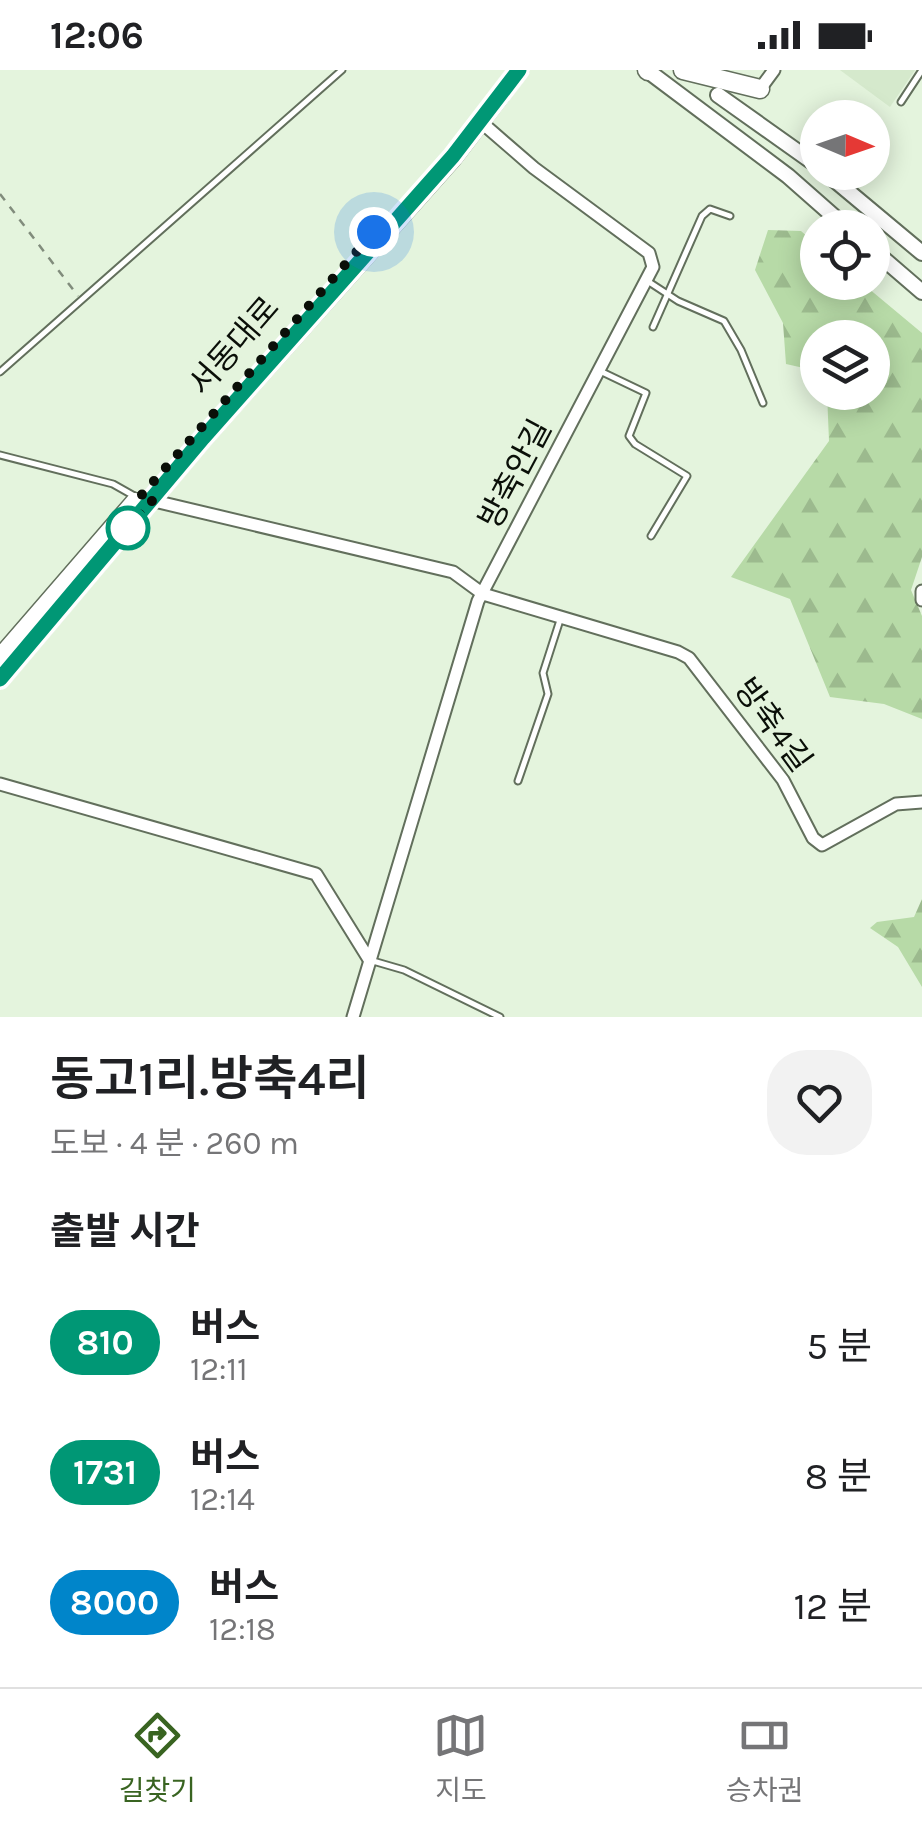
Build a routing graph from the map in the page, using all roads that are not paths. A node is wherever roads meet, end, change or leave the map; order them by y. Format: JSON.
{"nodes":[{"id":1,"x":342,"y":70,"type":"edge"},
{"id":2,"x":508,"y":70,"type":"edge"},
{"id":3,"x":522,"y":70,"type":"edge"},
{"id":4,"x":647,"y":70,"type":"edge"},
{"id":5,"x":681,"y":70,"type":"edge"},
{"id":6,"x":774,"y":70,"type":"edge"},
{"id":7,"x":922,"y":70,"type":"edge"},
{"id":8,"x":760,"y":89,"type":"joint"},
{"id":9,"x":718,"y":94,"type":"joint"},
{"id":10,"x":902,"y":102,"type":"dead end"},
{"id":11,"x":486,"y":116,"type":"junction"},
{"id":12,"x":800,"y":153,"type":"edge"},
{"id":13,"x":847,"y":190,"type":"edge"},
{"id":14,"x":827,"y":210,"type":"edge"},
{"id":15,"x":730,"y":216,"type":"dead end"},
{"id":16,"x":922,"y":253,"type":"edge"},
{"id":17,"x":890,"y":265,"type":"edge"},
{"id":18,"x":646,"y":281,"type":"junction"},
{"id":19,"x":922,"y":292,"type":"edge"},
{"id":20,"x":669,"y":295,"type":"junction"},
{"id":21,"x":653,"y":327,"type":"dead end"},
{"id":22,"x":600,"y":371,"type":"junction"},
{"id":23,"x":0,"y":372,"type":"edge"},
{"id":24,"x":763,"y":403,"type":"dead end"},
{"id":25,"x":0,"y":455,"type":"edge"},
{"id":26,"x":146,"y":499,"type":"junction"},
{"id":27,"x":651,"y":536,"type":"dead end"},
{"id":28,"x":922,"y":591,"type":"edge"},
{"id":29,"x":480,"y":598,"type":"junction"},
{"id":30,"x":922,"y":600,"type":"edge"},
{"id":31,"x":561,"y":617,"type":"junction"},
{"id":32,"x":0,"y":658,"type":"edge"},
{"id":33,"x":0,"y":680,"type":"edge"},
{"id":34,"x":518,"y":781,"type":"dead end"},
{"id":35,"x":0,"y":784,"type":"edge"},
{"id":36,"x":922,"y":802,"type":"edge"},
{"id":37,"x":370,"y":961,"type":"junction"},
{"id":38,"x":353,"y":1017,"type":"edge"},
{"id":39,"x":500,"y":1017,"type":"edge"}],
"edges":[{"from":1,"to":23,"type":"lane"},
{"from":2,"to":26,"type":"main road","name":"서동대로"},
{"from":3,"to":11,"type":"main road","name":"서동대로"},
{"from":4,"to":14,"type":"street"},
{"from":5,"to":8,"type":"main road"},
{"from":5,"to":9,"type":"main road"},
{"from":6,"to":8,"type":"street"},
{"from":7,"to":10,"type":"lane"},
{"from":9,"to":12,"type":"street"},
{"from":11,"to":18,"type":"street"},
{"from":11,"to":26,"type":"main road","name":"서동대로"},
{"from":13,"to":16,"type":"street"},
{"from":15,"to":20,"type":"lane"},
{"from":17,"to":19,"type":"street"},
{"from":18,"to":20,"type":"lane"},
{"from":18,"to":22,"type":"street","name":"방축안길"},
{"from":20,"to":21,"type":"lane"},
{"from":20,"to":24,"type":"lane"},
{"from":22,"to":27,"type":"lane"},
{"from":22,"to":29,"type":"street","name":"방축안길"},
{"from":25,"to":26,"type":"lane"},
{"from":26,"to":29,"type":"street","name":"방축4길"},
{"from":26,"to":32,"type":"main road","name":"서동대로"},
{"from":26,"to":33,"type":"main road","name":"서동대로"},
{"from":28,"to":30,"type":"street"},
{"from":29,"to":31,"type":"street","name":"방축4길"},
{"from":29,"to":37,"type":"street"},
{"from":31,"to":34,"type":"lane"},
{"from":31,"to":36,"type":"street","name":"방축4길"},
{"from":35,"to":37,"type":"street"},
{"from":37,"to":38,"type":"street"},
{"from":37,"to":39,"type":"lane"}]}
